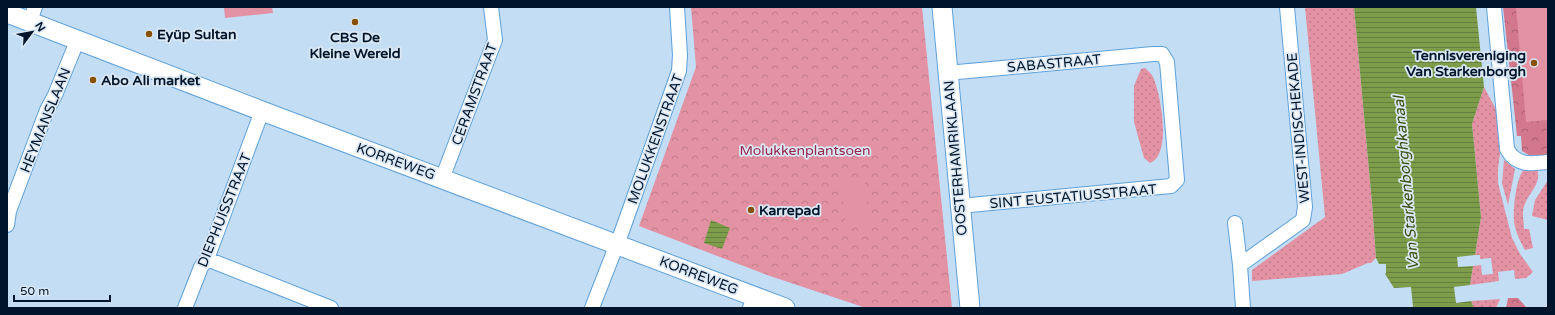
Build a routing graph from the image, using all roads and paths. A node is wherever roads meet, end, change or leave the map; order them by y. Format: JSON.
{"nodes":[{"id":1,"x":491,"y":7,"type":"edge"},
{"id":2,"x":677,"y":7,"type":"edge"},
{"id":3,"x":942,"y":7,"type":"edge"},
{"id":4,"x":1287,"y":7,"type":"edge"},
{"id":5,"x":1494,"y":7,"type":"edge"},
{"id":6,"x":7,"y":13,"type":"edge"},
{"id":7,"x":33,"y":14,"type":"edge"},
{"id":8,"x":78,"y":39,"type":"junction"},
{"id":9,"x":1162,"y":54,"type":"joint"},
{"id":10,"x":947,"y":73,"type":"junction"},
{"id":11,"x":262,"y":111,"type":"junction"},
{"id":12,"x":1548,"y":162,"type":"edge"},
{"id":13,"x":442,"y":178,"type":"junction"},
{"id":14,"x":960,"y":206,"type":"junction"},
{"id":15,"x":8,"y":215,"type":"edge"},
{"id":16,"x":1235,"y":223,"type":"dead end"},
{"id":17,"x":616,"y":244,"type":"junction"},
{"id":18,"x":207,"y":260,"type":"junction"},
{"id":19,"x":1240,"y":265,"type":"junction"},
{"id":20,"x":752,"y":302,"type":"edge"},
{"id":21,"x":186,"y":308,"type":"edge"},
{"id":22,"x":330,"y":308,"type":"edge"},
{"id":23,"x":592,"y":308,"type":"edge"},
{"id":24,"x":785,"y":308,"type":"edge"},
{"id":25,"x":970,"y":308,"type":"edge"},
{"id":26,"x":1243,"y":308,"type":"edge"}],
"edges":[{"from":1,"to":13,"type":"street","name":"CERAMSTRAAT"},
{"from":2,"to":17,"type":"street","name":"MOLUKKENSTRAAT"},
{"from":3,"to":10,"type":"street","name":"OOSTERHAMRIKLAAN"},
{"from":4,"to":19,"type":"street","name":"WEST-INDISCHEKADE"},
{"from":5,"to":12,"type":"street"},
{"from":6,"to":7,"type":"street","name":"KORREWEG"},
{"from":7,"to":8,"type":"street","name":"KORREWEG"},
{"from":8,"to":11,"type":"street","name":"KORREWEG"},
{"from":8,"to":15,"type":"street","name":"HEYMANSLAAN"},
{"from":9,"to":10,"type":"street","name":"SABASTRAAT"},
{"from":9,"to":14,"type":"street","name":"SINT EUSTATIUSSTRAAT"},
{"from":10,"to":14,"type":"street","name":"OOSTERHAMRIKLAAN"},
{"from":11,"to":13,"type":"street","name":"KORREWEG"},
{"from":11,"to":18,"type":"street","name":"DIEPHUISSTRAAT"},
{"from":13,"to":17,"type":"street","name":"KORREWEG"},
{"from":14,"to":25,"type":"street","name":"OOSTERHAMRIKLAAN"},
{"from":16,"to":19,"type":"street"},
{"from":17,"to":20,"type":"street","name":"KORREWEG"},
{"from":17,"to":23,"type":"street","name":"MOLUKKENSTRAAT"},
{"from":18,"to":21,"type":"street","name":"DIEPHUISSTRAAT"},
{"from":18,"to":22,"type":"street"},
{"from":19,"to":26,"type":"street"},
{"from":20,"to":24,"type":"street","name":"KORREWEG"}]}
